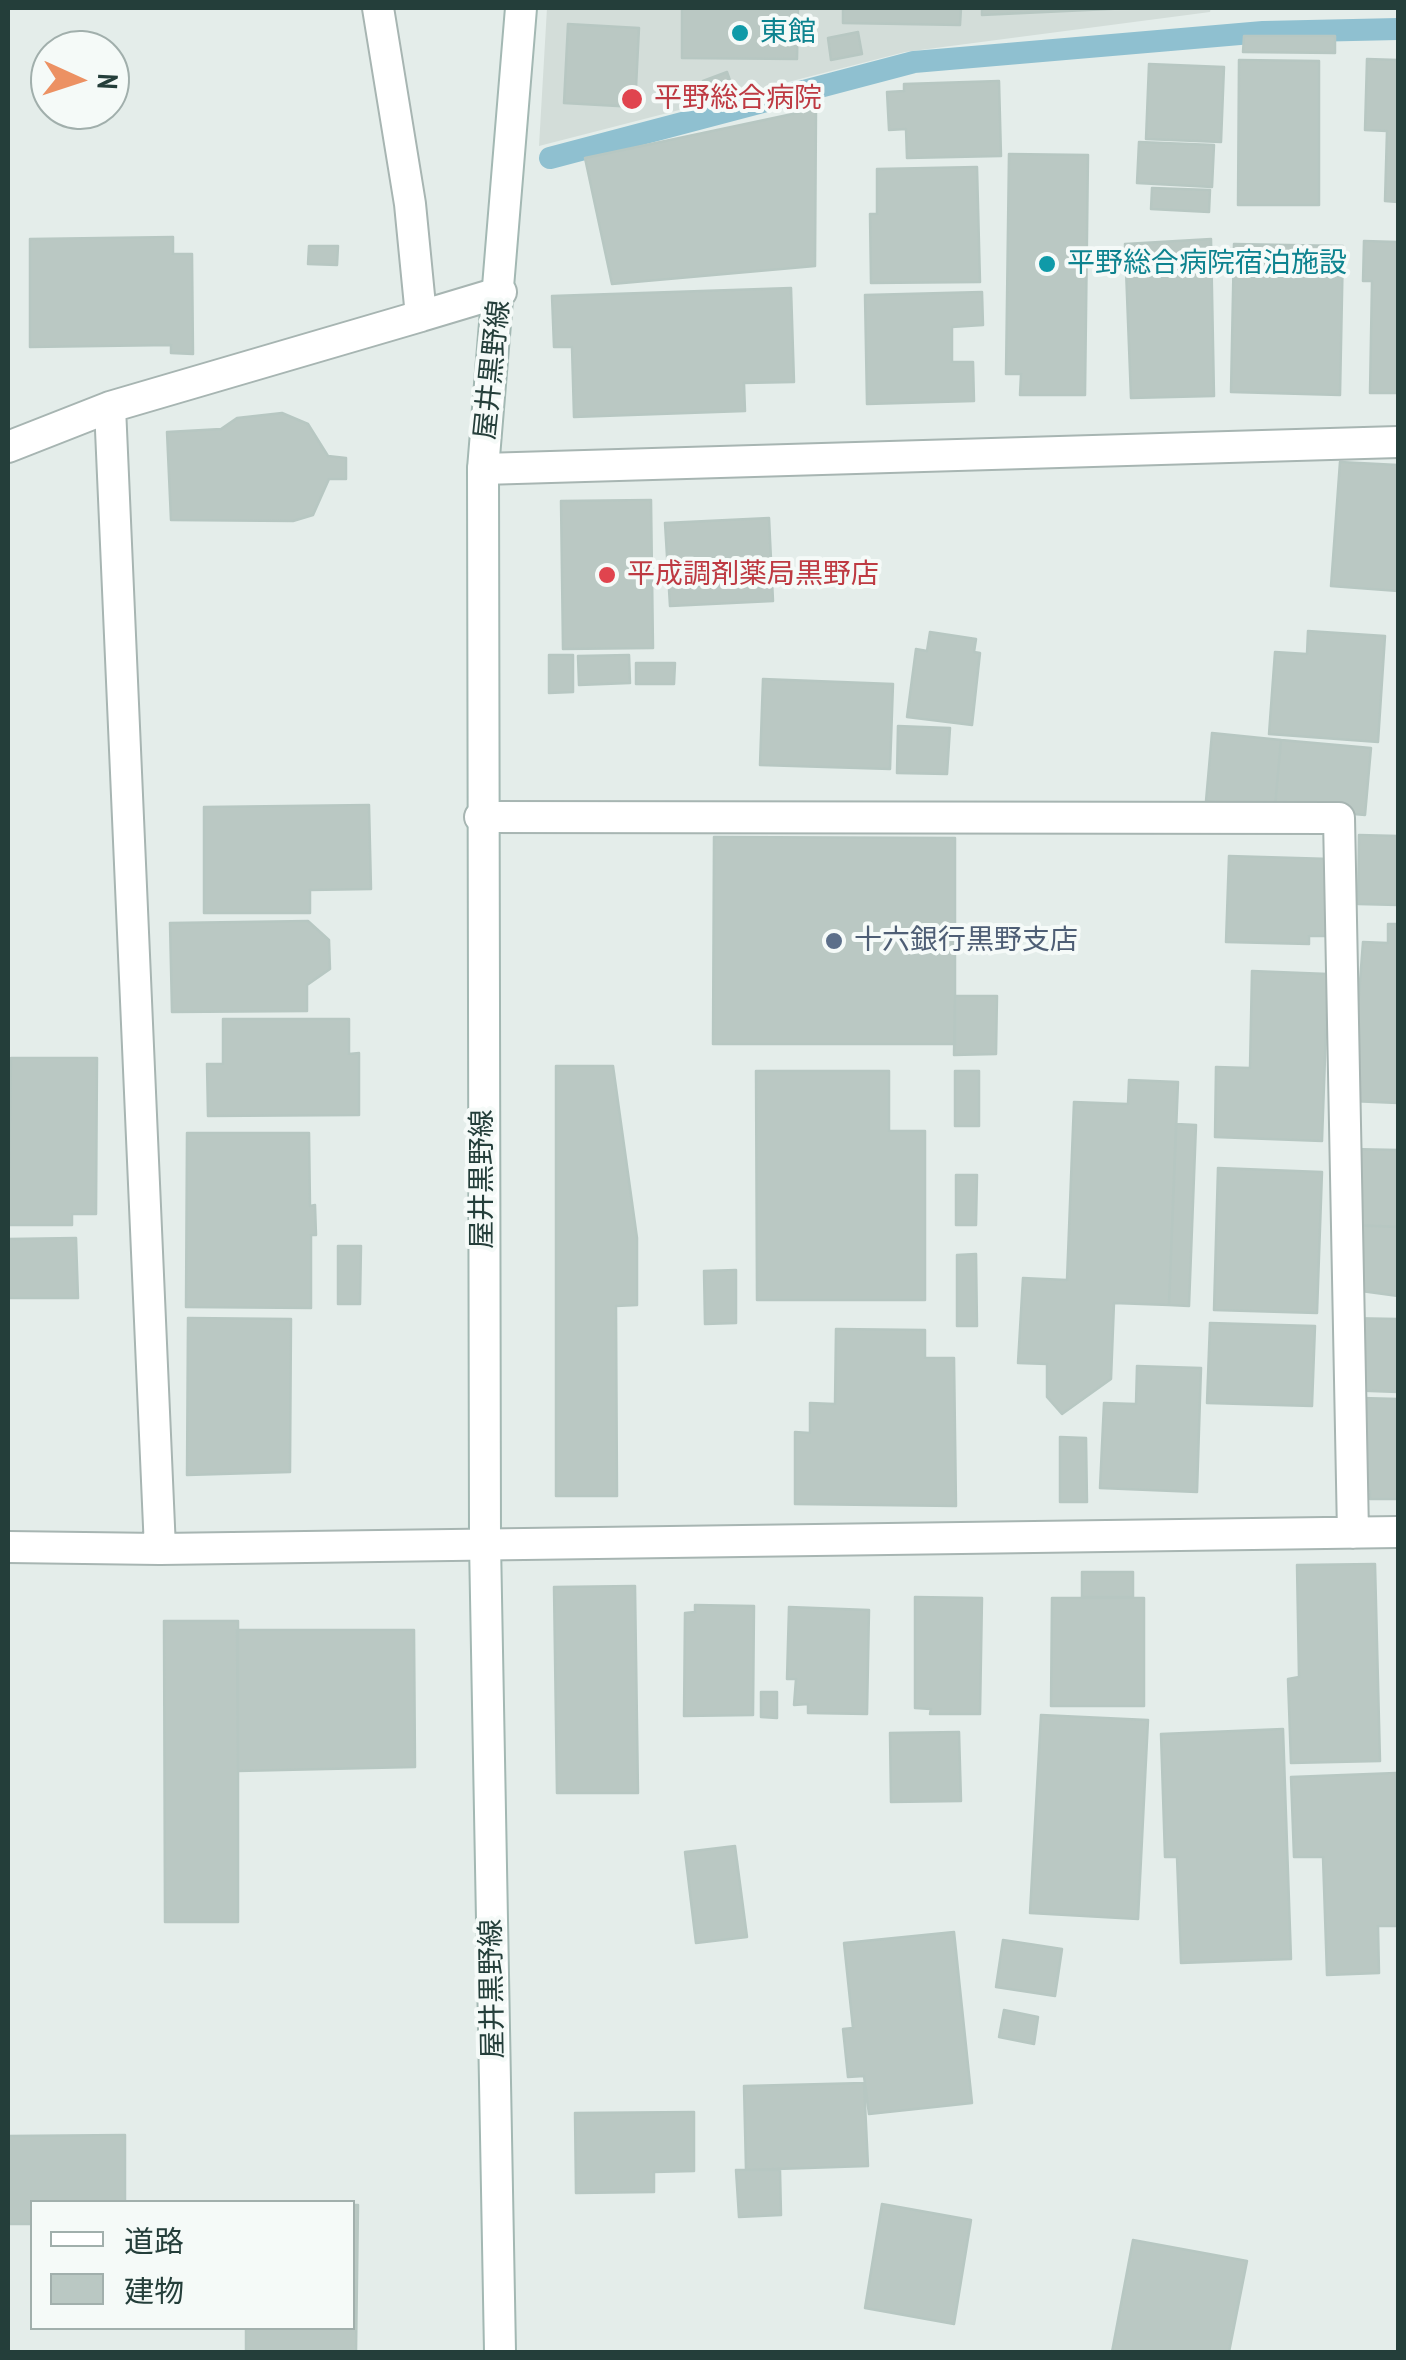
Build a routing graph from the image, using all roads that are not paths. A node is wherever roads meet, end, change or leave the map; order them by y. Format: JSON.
{"nodes":[{"id":1,"x":378,"y":8,"type":"edge"},
{"id":2,"x":522,"y":8,"type":"edge"},
{"id":3,"x":500,"y":292,"type":"junction"},
{"id":4,"x":421,"y":316,"type":"junction"},
{"id":5,"x":110,"y":407,"type":"junction"},
{"id":6,"x":1398,"y":442,"type":"edge"},
{"id":7,"x":8,"y":447,"type":"edge"},
{"id":8,"x":483,"y":469,"type":"junction"},
{"id":9,"x":480,"y":817,"type":"junction"},
{"id":10,"x":1398,"y":1532,"type":"edge"},
{"id":11,"x":1353,"y":1533,"type":"junction"},
{"id":12,"x":485,"y":1544,"type":"junction"},
{"id":13,"x":8,"y":1547,"type":"edge"},
{"id":14,"x":160,"y":1549,"type":"junction"},
{"id":15,"x":500,"y":2352,"type":"edge"}],
"edges":[{"from":1,"to":4,"type":"street"},
{"from":2,"to":3,"type":"street","name":"屋井黒野線"},
{"from":3,"to":4,"type":"street"},
{"from":3,"to":8,"type":"street","name":"屋井黒野線"},
{"from":4,"to":5,"type":"street"},
{"from":5,"to":7,"type":"street"},
{"from":5,"to":14,"type":"street"},
{"from":6,"to":8,"type":"street"},
{"from":8,"to":9,"type":"street","name":"屋井黒野線"},
{"from":9,"to":11,"type":"street"},
{"from":9,"to":12,"type":"street","name":"屋井黒野線"},
{"from":10,"to":11,"type":"street"},
{"from":11,"to":12,"type":"street"},
{"from":12,"to":14,"type":"street"},
{"from":12,"to":15,"type":"street","name":"屋井黒野線"},
{"from":13,"to":14,"type":"street"}]}
